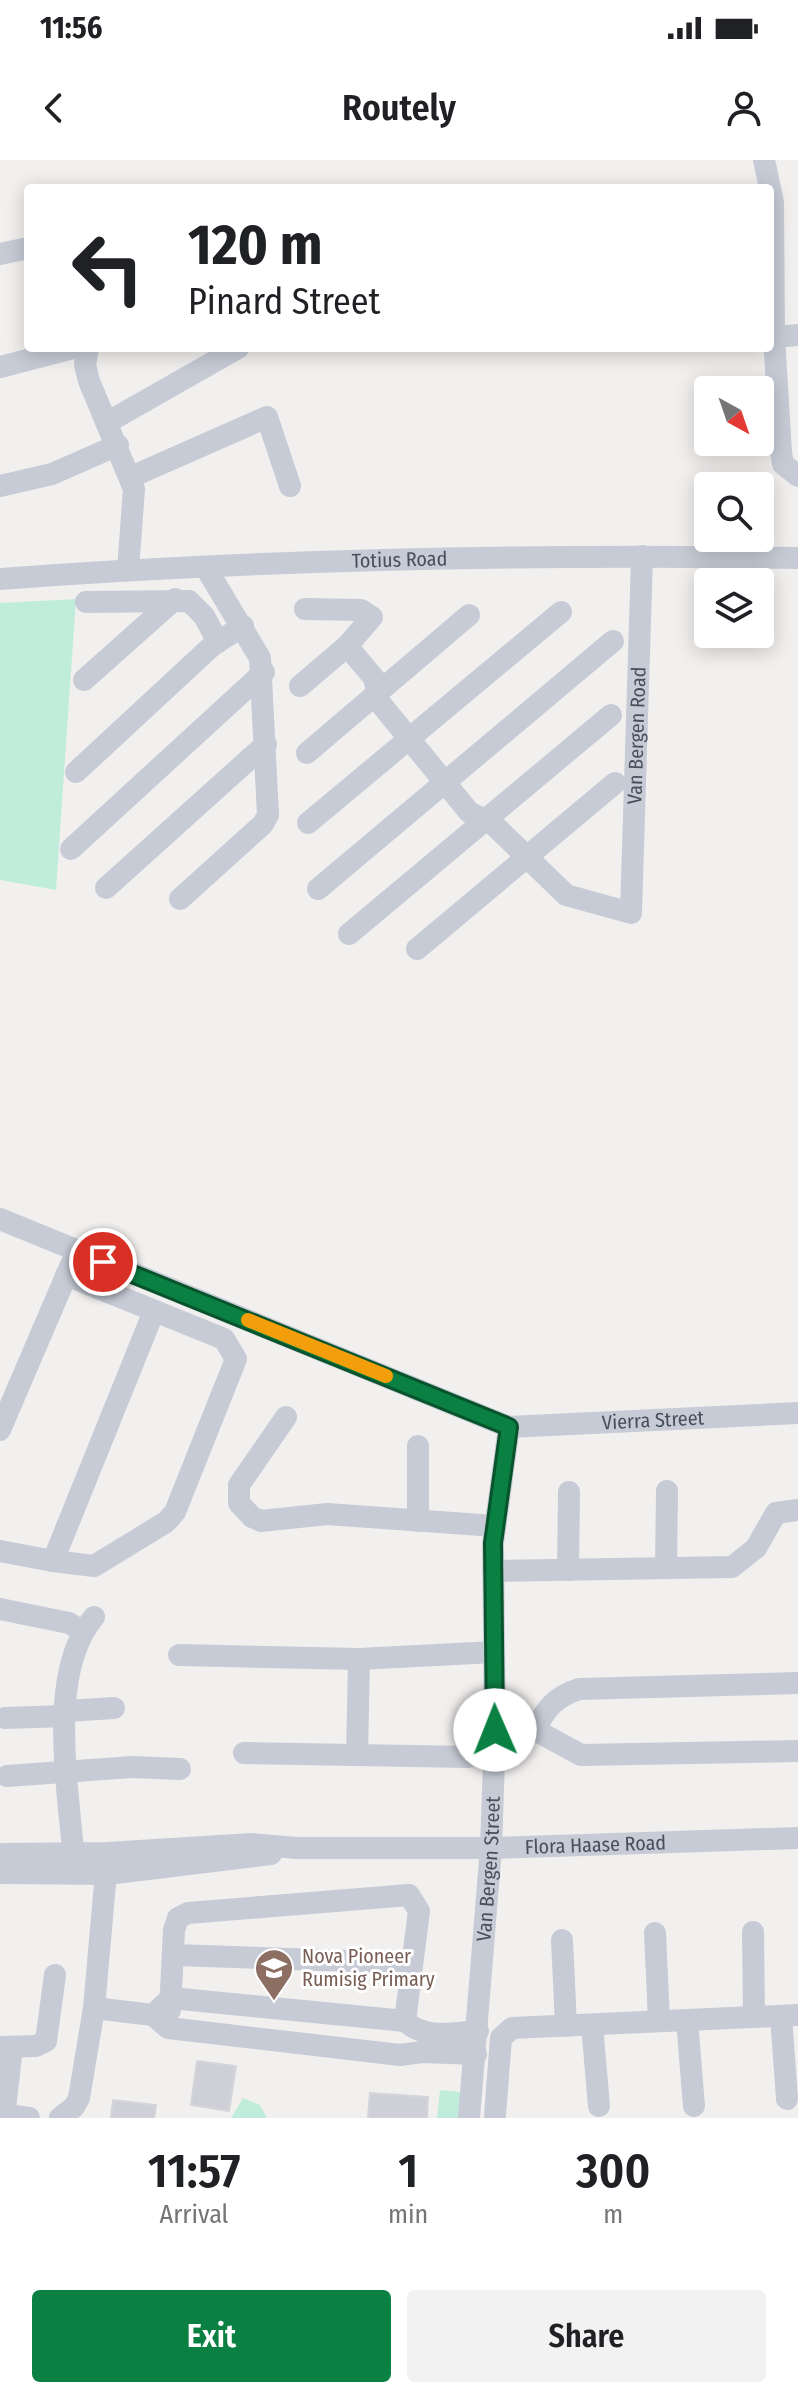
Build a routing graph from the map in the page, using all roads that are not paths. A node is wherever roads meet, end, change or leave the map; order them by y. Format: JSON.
{"nodes":[{"id":1,"x":764,"y":160,"type":"edge"},
{"id":2,"x":769,"y":184,"type":"edge"},
{"id":3,"x":24,"y":249,"type":"edge"},
{"id":4,"x":0,"y":254,"type":"edge"},
{"id":5,"x":798,"y":335,"type":"edge"},
{"id":6,"x":774,"y":337,"type":"joint"},
{"id":7,"x":58,"y":352,"type":"edge"},
{"id":8,"x":87,"y":352,"type":"edge"},
{"id":9,"x":227,"y":352,"type":"edge"},
{"id":10,"x":0,"y":367,"type":"edge"},
{"id":11,"x":108,"y":422,"type":"junction"},
{"id":12,"x":118,"y":445,"type":"junction"},
{"id":13,"x":798,"y":476,"type":"edge"},
{"id":14,"x":131,"y":477,"type":"junction"},
{"id":15,"x":0,"y":486,"type":"edge"},
{"id":16,"x":290,"y":486,"type":"dead end"},
{"id":17,"x":642,"y":556,"type":"junction"},
{"id":18,"x":798,"y":558,"type":"edge"},
{"id":19,"x":206,"y":568,"type":"junction"},
{"id":20,"x":128,"y":570,"type":"junction"},
{"id":21,"x":0,"y":579,"type":"edge"},
{"id":22,"x":175,"y":599,"type":"junction"},
{"id":23,"x":86,"y":602,"type":"dead end"},
{"id":24,"x":305,"y":609,"type":"dead end"},
{"id":25,"x":561,"y":612,"type":"dead end"},
{"id":26,"x":469,"y":615,"type":"dead end"},
{"id":27,"x":243,"y":626,"type":"junction"},
{"id":28,"x":613,"y":641,"type":"dead end"},
{"id":29,"x":218,"y":642,"type":"junction"},
{"id":30,"x":347,"y":646,"type":"junction"},
{"id":31,"x":264,"y":672,"type":"junction"},
{"id":32,"x":84,"y":680,"type":"dead end"},
{"id":33,"x":300,"y":686,"type":"dead end"},
{"id":34,"x":376,"y":694,"type":"junction"},
{"id":35,"x":611,"y":715,"type":"dead end"},
{"id":36,"x":407,"y":738,"type":"junction"},
{"id":37,"x":266,"y":744,"type":"junction"},
{"id":38,"x":307,"y":753,"type":"dead end"},
{"id":39,"x":76,"y":772,"type":"dead end"},
{"id":40,"x":615,"y":783,"type":"dead end"},
{"id":41,"x":445,"y":785,"type":"junction"},
{"id":42,"x":486,"y":820,"type":"junction"},
{"id":43,"x":308,"y":823,"type":"dead end"},
{"id":44,"x":71,"y":849,"type":"dead end"},
{"id":45,"x":526,"y":856,"type":"junction"},
{"id":46,"x":106,"y":888,"type":"dead end"},
{"id":47,"x":318,"y":889,"type":"dead end"},
{"id":48,"x":180,"y":899,"type":"dead end"},
{"id":49,"x":349,"y":934,"type":"dead end"},
{"id":50,"x":417,"y":949,"type":"dead end"},
{"id":51,"x":0,"y":1219,"type":"edge"},
{"id":52,"x":76,"y":1252,"type":"junction"},
{"id":53,"x":66,"y":1275,"type":"junction"},
{"id":54,"x":154,"y":1311,"type":"junction"},
{"id":55,"x":798,"y":1413,"type":"edge"},
{"id":56,"x":286,"y":1417,"type":"dead end"},
{"id":57,"x":509,"y":1427,"type":"junction"},
{"id":58,"x":0,"y":1430,"type":"edge"},
{"id":59,"x":418,"y":1446,"type":"dead end"},
{"id":60,"x":667,"y":1491,"type":"dead end"},
{"id":61,"x":569,"y":1492,"type":"dead end"},
{"id":62,"x":798,"y":1510,"type":"edge"},
{"id":63,"x":418,"y":1521,"type":"junction"},
{"id":64,"x":495,"y":1526,"type":"junction"},
{"id":65,"x":0,"y":1551,"type":"edge"},
{"id":66,"x":53,"y":1561,"type":"junction"},
{"id":67,"x":666,"y":1568,"type":"junction"},
{"id":68,"x":568,"y":1570,"type":"junction"},
{"id":69,"x":493,"y":1571,"type":"junction"},
{"id":70,"x":0,"y":1609,"type":"edge"},
{"id":71,"x":494,"y":1652,"type":"junction"},
{"id":72,"x":179,"y":1655,"type":"dead end"},
{"id":73,"x":359,"y":1659,"type":"junction"},
{"id":74,"x":798,"y":1683,"type":"edge"},
{"id":75,"x":114,"y":1708,"type":"dead end"},
{"id":76,"x":66,"y":1713,"type":"junction"},
{"id":77,"x":5,"y":1718,"type":"dead end"},
{"id":78,"x":495,"y":1730,"type":"junction"},
{"id":79,"x":535,"y":1730,"type":"junction"},
{"id":80,"x":798,"y":1751,"type":"edge"},
{"id":81,"x":244,"y":1753,"type":"dead end"},
{"id":82,"x":357,"y":1755,"type":"junction"},
{"id":83,"x":469,"y":1757,"type":"dead end"},
{"id":84,"x":180,"y":1769,"type":"dead end"},
{"id":85,"x":68,"y":1772,"type":"junction"},
{"id":86,"x":7,"y":1776,"type":"dead end"},
{"id":87,"x":798,"y":1838,"type":"edge"},
{"id":88,"x":491,"y":1848,"type":"junction"},
{"id":89,"x":0,"y":1854,"type":"edge"},
{"id":90,"x":107,"y":1863,"type":"junction"},
{"id":91,"x":74,"y":1864,"type":"junction"},
{"id":92,"x":0,"y":1873,"type":"edge"},
{"id":93,"x":753,"y":1932,"type":"dead end"},
{"id":94,"x":655,"y":1933,"type":"dead end"},
{"id":95,"x":562,"y":1940,"type":"dead end"},
{"id":96,"x":175,"y":1955,"type":"junction"},
{"id":97,"x":411,"y":1963,"type":"junction"},
{"id":98,"x":55,"y":1975,"type":"dead end"},
{"id":99,"x":171,"y":1998,"type":"junction"},
{"id":100,"x":94,"y":2008,"type":"junction"},
{"id":101,"x":790,"y":2015,"type":"edge"},
{"id":102,"x":754,"y":2017,"type":"junction"},
{"id":103,"x":687,"y":2020,"type":"junction"},
{"id":104,"x":405,"y":2021,"type":"junction"},
{"id":105,"x":659,"y":2021,"type":"junction"},
{"id":106,"x":161,"y":2022,"type":"junction"},
{"id":107,"x":592,"y":2025,"type":"junction"},
{"id":108,"x":566,"y":2026,"type":"junction"},
{"id":109,"x":478,"y":2031,"type":"junction"},
{"id":110,"x":6,"y":2047,"type":"edge"},
{"id":111,"x":476,"y":2054,"type":"junction"},
{"id":112,"x":787,"y":2099,"type":"dead end"},
{"id":113,"x":599,"y":2106,"type":"dead end"},
{"id":114,"x":694,"y":2106,"type":"dead end"},
{"id":115,"x":495,"y":2115,"type":"dead end"},
{"id":116,"x":3,"y":2116,"type":"edge"},
{"id":117,"x":29,"y":2118,"type":"edge"},
{"id":118,"x":60,"y":2118,"type":"edge"},
{"id":119,"x":469,"y":2118,"type":"edge"}],
"edges":[{"from":1,"to":2,"type":"street"},
{"from":3,"to":4,"type":"street"},
{"from":5,"to":6,"type":"street"},
{"from":6,"to":13,"type":"street"},
{"from":7,"to":10,"type":"street"},
{"from":8,"to":11,"type":"street"},
{"from":9,"to":11,"type":"street"},
{"from":11,"to":12,"type":"street"},
{"from":12,"to":14,"type":"street"},
{"from":12,"to":15,"type":"street"},
{"from":14,"to":16,"type":"street"},
{"from":14,"to":20,"type":"street"},
{"from":17,"to":18,"type":"street","name":"Totius Road"},
{"from":17,"to":19,"type":"street","name":"Totius Road"},
{"from":17,"to":45,"type":"street","name":"Van Bergen Road"},
{"from":19,"to":20,"type":"street","name":"Totius Road"},
{"from":19,"to":27,"type":"street"},
{"from":20,"to":21,"type":"street","name":"Totius Road"},
{"from":22,"to":23,"type":"street"},
{"from":22,"to":29,"type":"street"},
{"from":22,"to":32,"type":"street"},
{"from":24,"to":30,"type":"street"},
{"from":25,"to":36,"type":"street"},
{"from":26,"to":34,"type":"street"},
{"from":27,"to":29,"type":"street"},
{"from":27,"to":31,"type":"street"},
{"from":28,"to":41,"type":"street"},
{"from":29,"to":39,"type":"street"},
{"from":30,"to":33,"type":"street"},
{"from":30,"to":34,"type":"street"},
{"from":31,"to":37,"type":"street"},
{"from":31,"to":44,"type":"street"},
{"from":34,"to":36,"type":"street"},
{"from":34,"to":38,"type":"street"},
{"from":35,"to":42,"type":"street"},
{"from":36,"to":41,"type":"street"},
{"from":36,"to":43,"type":"street"},
{"from":37,"to":46,"type":"street"},
{"from":37,"to":48,"type":"street"},
{"from":40,"to":45,"type":"street"},
{"from":41,"to":42,"type":"street"},
{"from":41,"to":47,"type":"street"},
{"from":42,"to":45,"type":"street"},
{"from":42,"to":49,"type":"street"},
{"from":45,"to":50,"type":"street"},
{"from":51,"to":52,"type":"street"},
{"from":52,"to":53,"type":"street"},
{"from":52,"to":57,"type":"street"},
{"from":53,"to":54,"type":"street"},
{"from":53,"to":58,"type":"street"},
{"from":54,"to":66,"type":"street"},
{"from":54,"to":66,"type":"street"},
{"from":55,"to":57,"type":"street","name":"Vierra Street"},
{"from":56,"to":63,"type":"street"},
{"from":57,"to":64,"type":"street","name":"Van Bergen Street"},
{"from":59,"to":63,"type":"street"},
{"from":60,"to":67,"type":"street"},
{"from":61,"to":68,"type":"street"},
{"from":62,"to":67,"type":"street"},
{"from":63,"to":64,"type":"street"},
{"from":64,"to":69,"type":"street","name":"Van Bergen Street"},
{"from":65,"to":66,"type":"street"},
{"from":67,"to":68,"type":"street"},
{"from":68,"to":69,"type":"street"},
{"from":69,"to":71,"type":"street","name":"Van Bergen Street"},
{"from":70,"to":76,"type":"street"},
{"from":71,"to":73,"type":"street"},
{"from":71,"to":78,"type":"street","name":"Van Bergen Street"},
{"from":72,"to":73,"type":"street"},
{"from":73,"to":82,"type":"street"},
{"from":74,"to":79,"type":"street"},
{"from":75,"to":76,"type":"street"},
{"from":76,"to":77,"type":"street"},
{"from":76,"to":85,"type":"street"},
{"from":78,"to":79,"type":"street"},
{"from":78,"to":88,"type":"street","name":"Van Bergen Street"},
{"from":79,"to":80,"type":"street"},
{"from":81,"to":82,"type":"street"},
{"from":82,"to":83,"type":"street"},
{"from":84,"to":85,"type":"street"},
{"from":85,"to":86,"type":"street"},
{"from":85,"to":91,"type":"street"},
{"from":87,"to":88,"type":"street","name":"Flora Haase Road"},
{"from":88,"to":90,"type":"street","name":"Flora Haase Road"},
{"from":88,"to":109,"type":"street","name":"Van Bergen Street"},
{"from":89,"to":91,"type":"street","name":"Flora Haase Road"},
{"from":90,"to":91,"type":"street","name":"Flora Haase Road"},
{"from":90,"to":100,"type":"street"},
{"from":91,"to":92,"type":"street","name":"Flora Haase Road"},
{"from":93,"to":102,"type":"street"},
{"from":94,"to":105,"type":"street"},
{"from":95,"to":108,"type":"street"},
{"from":96,"to":97,"type":"street"},
{"from":96,"to":97,"type":"street"},
{"from":96,"to":99,"type":"street"},
{"from":97,"to":104,"type":"street"},
{"from":98,"to":110,"type":"street"},
{"from":99,"to":104,"type":"street"},
{"from":99,"to":106,"type":"street"},
{"from":100,"to":106,"type":"street"},
{"from":100,"to":118,"type":"street"},
{"from":101,"to":102,"type":"street"},
{"from":101,"to":112,"type":"street"},
{"from":102,"to":103,"type":"street"},
{"from":103,"to":105,"type":"street"},
{"from":103,"to":114,"type":"street"},
{"from":104,"to":109,"type":"street"},
{"from":105,"to":107,"type":"street"},
{"from":106,"to":111,"type":"street"},
{"from":107,"to":108,"type":"street"},
{"from":107,"to":113,"type":"street"},
{"from":108,"to":115,"type":"street"},
{"from":109,"to":111,"type":"street","name":"Van Bergen Street"},
{"from":110,"to":116,"type":"street"},
{"from":111,"to":119,"type":"street","name":"Van Bergen Street"},
{"from":116,"to":117,"type":"street"}]}
